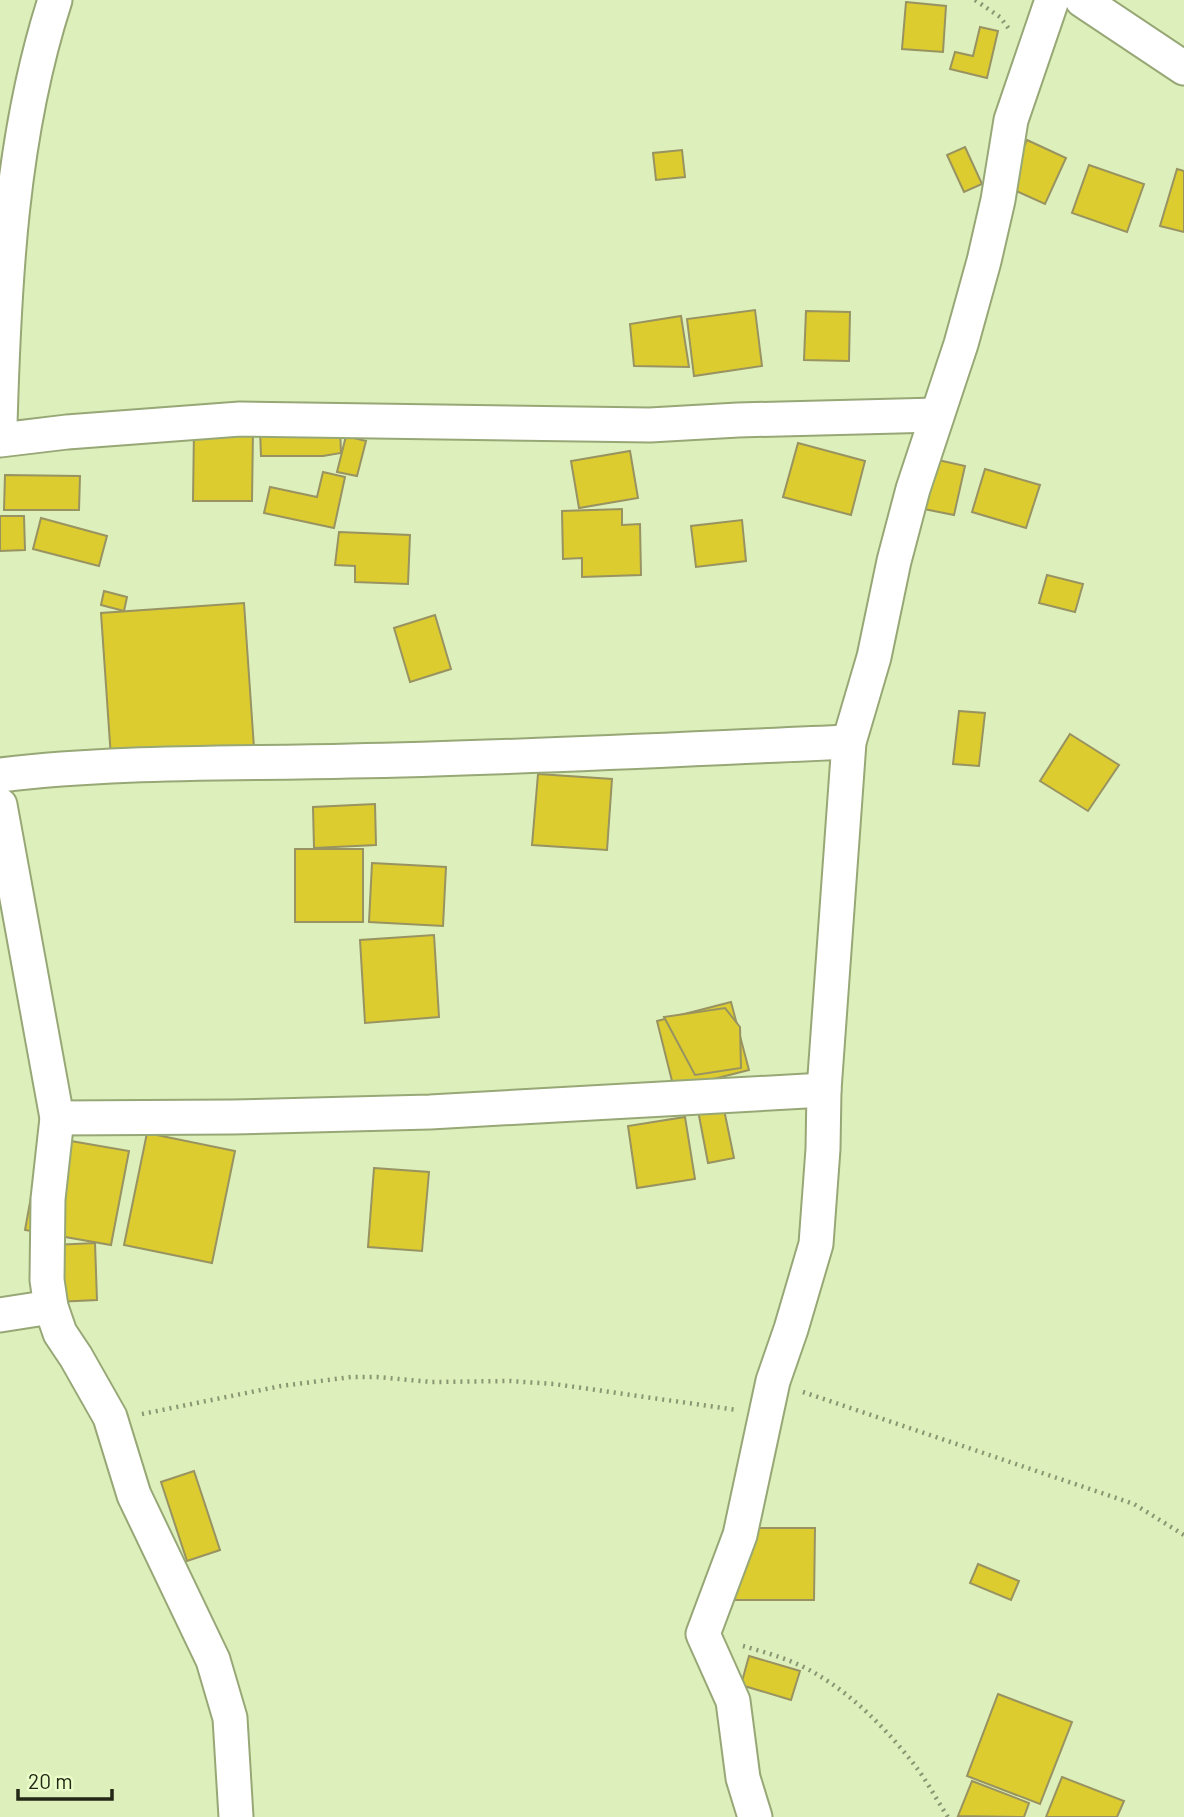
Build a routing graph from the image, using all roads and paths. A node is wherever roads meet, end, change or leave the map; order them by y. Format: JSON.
{"nodes":[{"id":1,"x":55,"y":0,"type":"edge"},
{"id":2,"x":1052,"y":0,"type":"edge"},
{"id":3,"x":1082,"y":0,"type":"edge"},
{"id":4,"x":1184,"y":68,"type":"edge"},
{"id":5,"x":937,"y":415,"type":"junction"},
{"id":6,"x":0,"y":425,"type":"edge"},
{"id":7,"x":0,"y":440,"type":"edge"},
{"id":8,"x":849,"y":742,"type":"junction"},
{"id":9,"x":0,"y":775,"type":"edge"},
{"id":10,"x":0,"y":805,"type":"edge"},
{"id":11,"x":824,"y":1090,"type":"junction"},
{"id":12,"x":57,"y":1118,"type":"junction"},
{"id":13,"x":51,"y":1307,"type":"junction"},
{"id":14,"x":0,"y":1315,"type":"edge"},
{"id":15,"x":773,"y":1381,"type":"junction"},
{"id":16,"x":766,"y":1414,"type":"junction"},
{"id":17,"x":110,"y":1417,"type":"junction"},
{"id":18,"x":1184,"y":1535,"type":"edge"},
{"id":19,"x":703,"y":1634,"type":"junction"},
{"id":20,"x":236,"y":1817,"type":"edge"},
{"id":21,"x":755,"y":1817,"type":"edge"},
{"id":22,"x":948,"y":1817,"type":"edge"}],
"edges":[{"from":1,"to":6,"type":"street"},
{"from":2,"to":5,"type":"street"},
{"from":3,"to":4,"type":"street"},
{"from":5,"to":7,"type":"street"},
{"from":5,"to":8,"type":"street"},
{"from":8,"to":9,"type":"street"},
{"from":8,"to":11,"type":"street"},
{"from":10,"to":12,"type":"street"},
{"from":11,"to":12,"type":"street"},
{"from":11,"to":15,"type":"street"},
{"from":12,"to":13,"type":"street"},
{"from":13,"to":14,"type":"street"},
{"from":13,"to":17,"type":"street"},
{"from":15,"to":16,"type":"street"},
{"from":15,"to":18,"type":"path"},
{"from":16,"to":17,"type":"path"},
{"from":16,"to":19,"type":"street"},
{"from":17,"to":20,"type":"street"},
{"from":19,"to":21,"type":"street"},
{"from":19,"to":22,"type":"path"}]}
